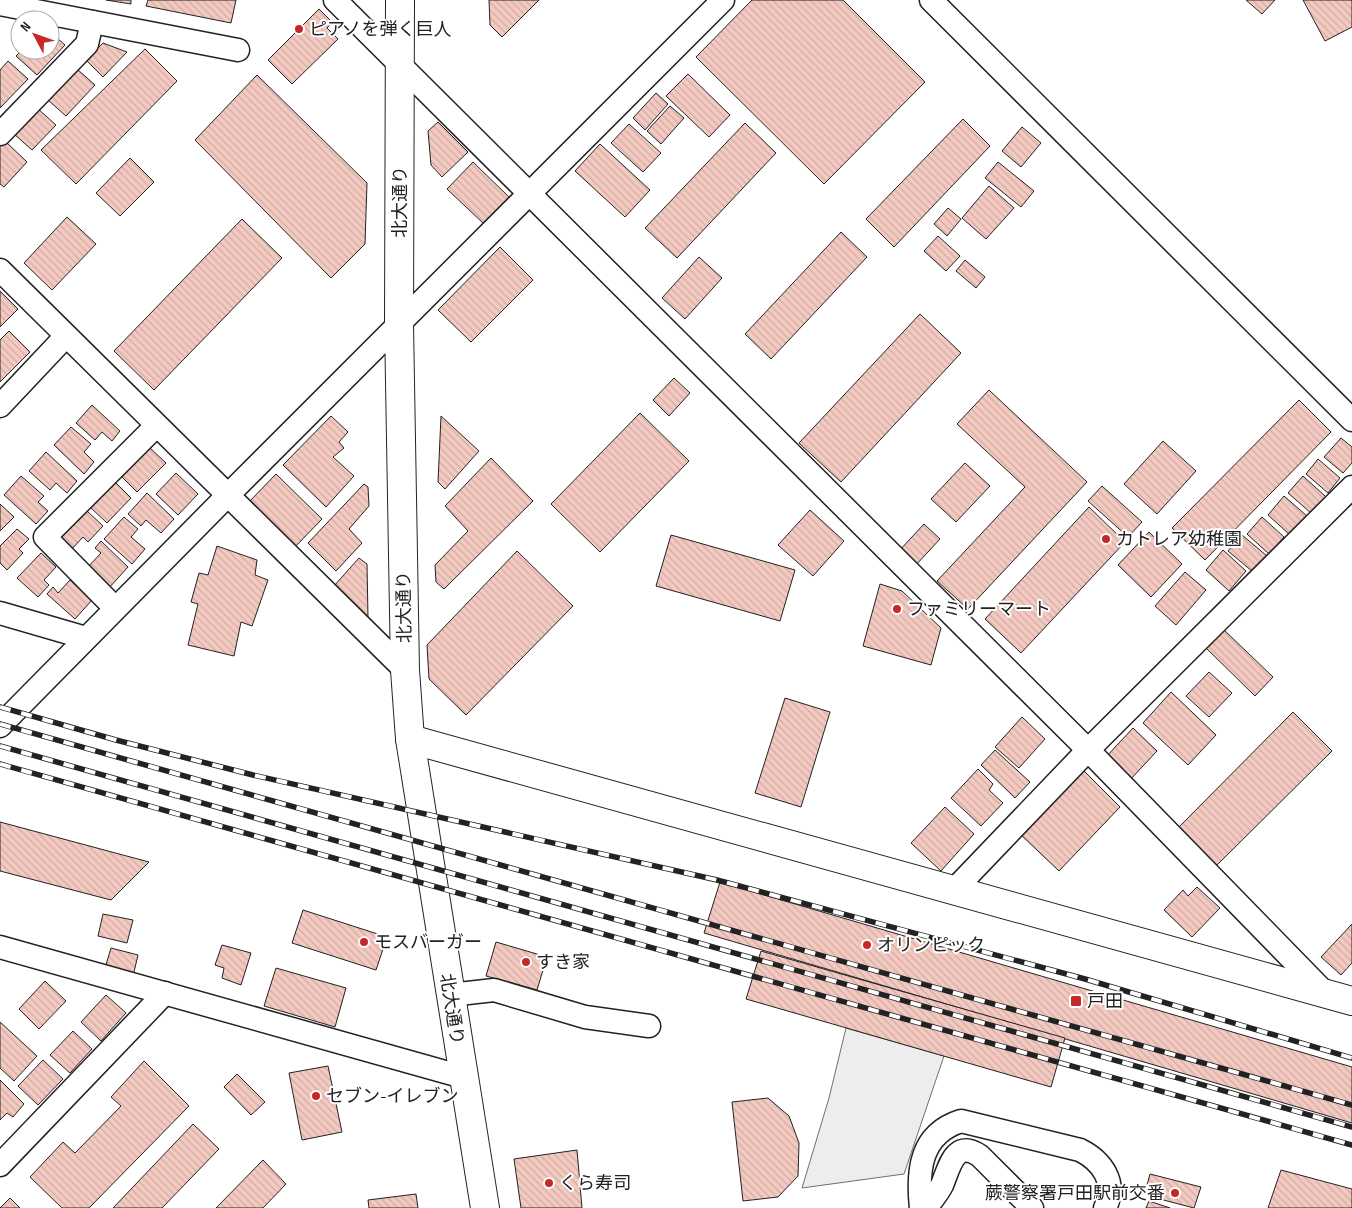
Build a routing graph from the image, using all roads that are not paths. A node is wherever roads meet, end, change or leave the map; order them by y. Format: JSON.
{"nodes":[{"id":1,"x":335,"y":0,"type":"edge"},
{"id":2,"x":400,"y":0,"type":"edge"},
{"id":3,"x":723,"y":0,"type":"edge"},
{"id":4,"x":930,"y":0,"type":"edge"},
{"id":5,"x":0,"y":4,"type":"edge"},
{"id":6,"x":65,"y":8,"type":"edge"},
{"id":7,"x":92,"y":22,"type":"junction"},
{"id":8,"x":238,"y":50,"type":"dead end"},
{"id":9,"x":400,"y":65,"type":"junction"},
{"id":10,"x":0,"y":134,"type":"edge"},
{"id":11,"x":531,"y":194,"type":"junction"},
{"id":12,"x":0,"y":270,"type":"edge"},
{"id":13,"x":399,"y":324,"type":"junction"},
{"id":14,"x":66,"y":336,"type":"junction"},
{"id":15,"x":0,"y":406,"type":"edge"},
{"id":16,"x":1352,"y":420,"type":"edge"},
{"id":17,"x":156,"y":426,"type":"junction"},
{"id":18,"x":1352,"y":487,"type":"edge"},
{"id":19,"x":228,"y":495,"type":"junction"},
{"id":20,"x":115,"y":608,"type":"junction"},
{"id":21,"x":0,"y":613,"type":"edge"},
{"id":22,"x":86,"y":638,"type":"junction"},
{"id":23,"x":405,"y":670,"type":"junction"},
{"id":24,"x":0,"y":726,"type":"edge"},
{"id":25,"x":410,"y":739,"type":"junction"},
{"id":26,"x":1088,"y":750,"type":"junction"},
{"id":27,"x":953,"y":891,"type":"junction"},
{"id":28,"x":0,"y":947,"type":"edge"},
{"id":29,"x":165,"y":993,"type":"junction"},
{"id":30,"x":450,"y":995,"type":"junction"},
{"id":31,"x":1340,"y":998,"type":"edge"},
{"id":32,"x":649,"y":1026,"type":"dead end"},
{"id":33,"x":463,"y":1077,"type":"junction"},
{"id":34,"x":0,"y":1165,"type":"edge"},
{"id":35,"x":485,"y":1208,"type":"edge"},
{"id":36,"x":920,"y":1208,"type":"edge"},
{"id":37,"x":926,"y":1208,"type":"edge"},
{"id":38,"x":1032,"y":1208,"type":"edge"},
{"id":39,"x":1105,"y":1208,"type":"edge"}],
"edges":[{"from":1,"to":9,"type":"street"},
{"from":2,"to":9,"type":"street","name":"北大通り"},
{"from":3,"to":11,"type":"street"},
{"from":4,"to":16,"type":"street"},
{"from":5,"to":6,"type":"street"},
{"from":6,"to":7,"type":"street"},
{"from":7,"to":8,"type":"street"},
{"from":7,"to":10,"type":"street"},
{"from":9,"to":11,"type":"street"},
{"from":9,"to":13,"type":"street","name":"北大通り"},
{"from":11,"to":13,"type":"street"},
{"from":11,"to":26,"type":"street"},
{"from":12,"to":14,"type":"street"},
{"from":13,"to":19,"type":"street"},
{"from":13,"to":23,"type":"street","name":"北大通り"},
{"from":14,"to":15,"type":"street"},
{"from":14,"to":17,"type":"street"},
{"from":17,"to":19,"type":"street"},
{"from":17,"to":20,"type":"street"},
{"from":18,"to":26,"type":"street"},
{"from":19,"to":20,"type":"street"},
{"from":19,"to":23,"type":"street"},
{"from":20,"to":22,"type":"street"},
{"from":21,"to":22,"type":"street"},
{"from":22,"to":24,"type":"street"},
{"from":23,"to":25,"type":"street","name":"北大通り"},
{"from":25,"to":27,"type":"street"},
{"from":25,"to":30,"type":"street","name":"北大通り"},
{"from":26,"to":27,"type":"street"},
{"from":26,"to":31,"type":"street"},
{"from":27,"to":31,"type":"street"},
{"from":28,"to":29,"type":"street"},
{"from":29,"to":33,"type":"street"},
{"from":29,"to":34,"type":"street"},
{"from":30,"to":32,"type":"street"},
{"from":30,"to":33,"type":"street","name":"北大通り"},
{"from":33,"to":35,"type":"street","name":"北大通り"},
{"from":36,"to":39,"type":"street"},
{"from":37,"to":38,"type":"street"}]}
